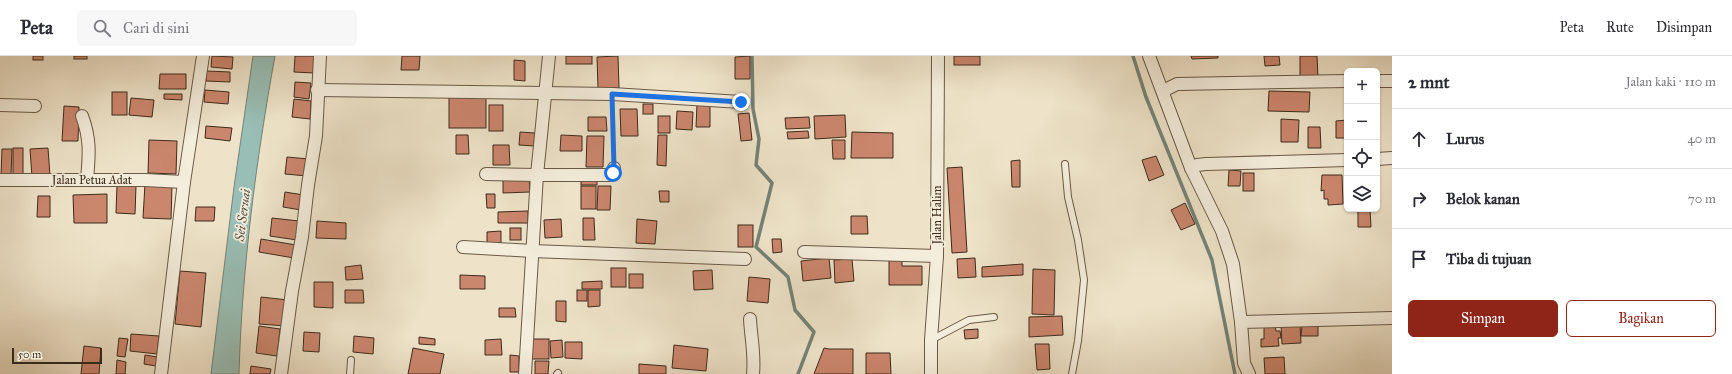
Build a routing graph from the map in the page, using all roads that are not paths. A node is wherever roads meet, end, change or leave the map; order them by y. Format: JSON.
{"nodes":[{"id":1,"x":203,"y":56,"type":"edge"},
{"id":2,"x":320,"y":56,"type":"edge"},
{"id":3,"x":549,"y":56,"type":"edge"},
{"id":4,"x":938,"y":56,"type":"edge"},
{"id":5,"x":1149,"y":56,"type":"edge"},
{"id":6,"x":1344,"y":81,"type":"edge"},
{"id":7,"x":1380,"y":81,"type":"edge"},
{"id":8,"x":1392,"y":81,"type":"edge"},
{"id":9,"x":317,"y":90,"type":"junction"},
{"id":10,"x":1163,"y":91,"type":"junction"},
{"id":11,"x":545,"y":93,"type":"junction"},
{"id":12,"x":741,"y":102,"type":"dead end"},
{"id":13,"x":0,"y":105,"type":"edge"},
{"id":14,"x":35,"y":106,"type":"dead end"},
{"id":15,"x":82,"y":116,"type":"dead end"},
{"id":16,"x":1392,"y":158,"type":"edge"},
{"id":17,"x":1380,"y":159,"type":"edge"},
{"id":18,"x":1344,"y":160,"type":"edge"},
{"id":19,"x":1065,"y":164,"type":"dead end"},
{"id":20,"x":614,"y":168,"type":"road end"},
{"id":21,"x":1191,"y":168,"type":"junction"},
{"id":22,"x":486,"y":174,"type":"dead end"},
{"id":23,"x":537,"y":175,"type":"junction"},
{"id":24,"x":0,"y":180,"type":"edge"},
{"id":25,"x":87,"y":180,"type":"junction"},
{"id":26,"x":184,"y":182,"type":"junction"},
{"id":27,"x":463,"y":246,"type":"dead end"},
{"id":28,"x":532,"y":251,"type":"junction"},
{"id":29,"x":804,"y":252,"type":"dead end"},
{"id":30,"x":937,"y":256,"type":"junction"},
{"id":31,"x":745,"y":259,"type":"dead end"},
{"id":32,"x":994,"y":317,"type":"dead end"},
{"id":33,"x":1392,"y":318,"type":"edge"},
{"id":34,"x":750,"y":319,"type":"dead end"},
{"id":35,"x":1241,"y":322,"type":"junction"},
{"id":36,"x":931,"y":340,"type":"junction"},
{"id":37,"x":351,"y":360,"type":"dead end"},
{"id":38,"x":161,"y":374,"type":"edge"},
{"id":39,"x":281,"y":374,"type":"edge"},
{"id":40,"x":350,"y":374,"type":"edge"},
{"id":41,"x":525,"y":374,"type":"edge"},
{"id":42,"x":753,"y":374,"type":"edge"},
{"id":43,"x":931,"y":374,"type":"edge"},
{"id":44,"x":1072,"y":374,"type":"edge"},
{"id":45,"x":1249,"y":374,"type":"edge"}],
"edges":[{"from":1,"to":26,"type":"street"},
{"from":2,"to":9,"type":"street"},
{"from":3,"to":11,"type":"street"},
{"from":4,"to":30,"type":"street","name":"Jalan Halim"},
{"from":5,"to":10,"type":"street"},
{"from":6,"to":10,"type":"street"},
{"from":7,"to":8,"type":"street"},
{"from":9,"to":11,"type":"street"},
{"from":9,"to":39,"type":"street"},
{"from":10,"to":21,"type":"street"},
{"from":11,"to":12,"type":"street"},
{"from":11,"to":23,"type":"street"},
{"from":13,"to":14,"type":"street"},
{"from":15,"to":25,"type":"street"},
{"from":16,"to":17,"type":"street"},
{"from":18,"to":21,"type":"street"},
{"from":19,"to":44,"type":"lane"},
{"from":20,"to":23,"type":"street"},
{"from":21,"to":35,"type":"street"},
{"from":22,"to":23,"type":"street"},
{"from":23,"to":28,"type":"street"},
{"from":24,"to":25,"type":"street","name":"Jalan Petua Adat"},
{"from":25,"to":26,"type":"street","name":"Jalan Petua Adat"},
{"from":26,"to":38,"type":"street"},
{"from":27,"to":28,"type":"street"},
{"from":28,"to":31,"type":"street"},
{"from":28,"to":41,"type":"street"},
{"from":29,"to":30,"type":"street"},
{"from":30,"to":36,"type":"street","name":"Jalan Halim"},
{"from":32,"to":36,"type":"lane"},
{"from":33,"to":35,"type":"street"},
{"from":34,"to":42,"type":"street"},
{"from":35,"to":45,"type":"street"},
{"from":36,"to":43,"type":"street","name":"Jalan Halim"},
{"from":37,"to":40,"type":"lane"}]}
